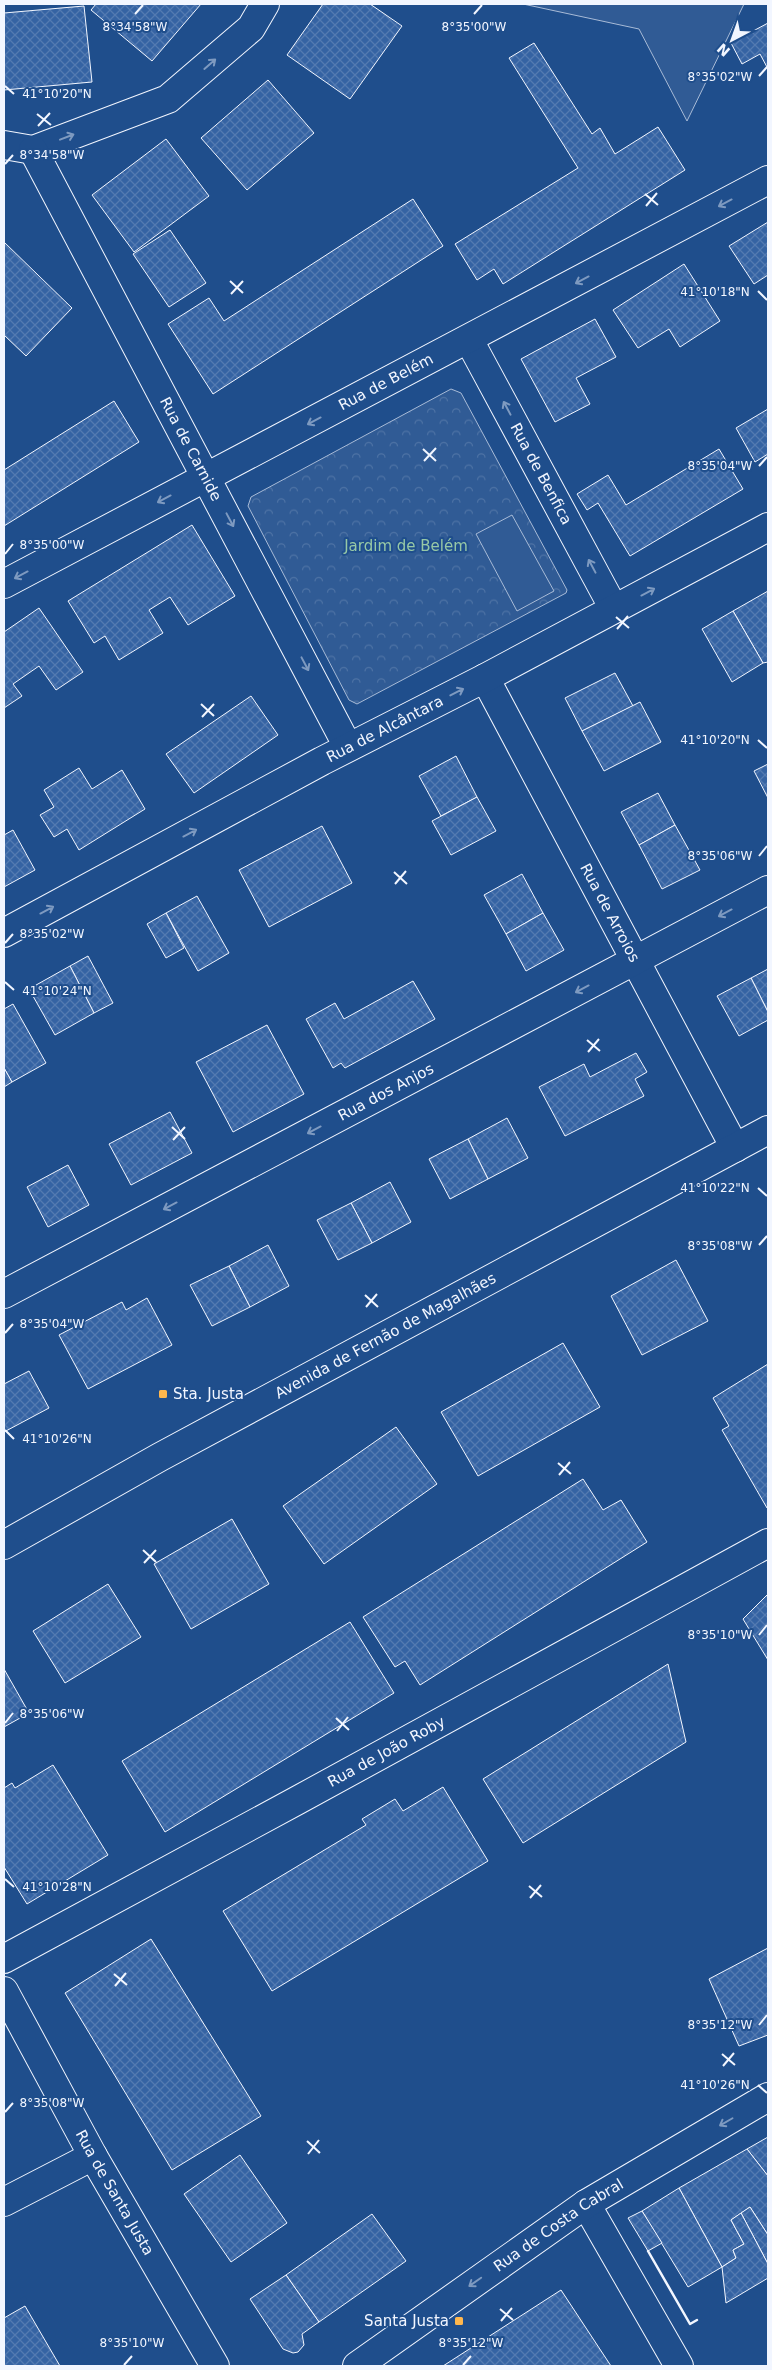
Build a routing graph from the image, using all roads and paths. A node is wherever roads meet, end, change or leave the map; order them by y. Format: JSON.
{"nodes":[{"id":1,"x":266,"y":4,"type":"edge"},
{"id":2,"x":4,"y":145,"type":"edge"},
{"id":3,"x":33,"y":150,"type":"junction"},
{"id":4,"x":768,"y":180,"type":"edge"},
{"id":5,"x":470,"y":340,"type":"junction"},
{"id":6,"x":207,"y":477,"type":"junction"},
{"id":7,"x":768,"y":527,"type":"edge"},
{"id":8,"x":4,"y":584,"type":"edge"},
{"id":9,"x":614,"y":609,"type":"junction"},
{"id":10,"x":484,"y":678,"type":"junction"},
{"id":11,"x":348,"y":747,"type":"junction"},
{"id":12,"x":768,"y":890,"type":"edge"},
{"id":13,"x":4,"y":933,"type":"edge"},
{"id":14,"x":634,"y":962,"type":"junction"},
{"id":15,"x":768,"y":1130,"type":"edge"},
{"id":16,"x":734,"y":1148,"type":"junction"},
{"id":17,"x":4,"y":1294,"type":"edge"},
{"id":18,"x":768,"y":1542,"type":"edge"},
{"id":19,"x":4,"y":1545,"type":"edge"},
{"id":20,"x":4,"y":1958,"type":"edge"},
{"id":21,"x":4,"y":1992,"type":"edge"},
{"id":22,"x":768,"y":2097,"type":"edge"},
{"id":23,"x":94,"y":2156,"type":"junction"},
{"id":24,"x":4,"y":2202,"type":"edge"},
{"id":25,"x":586,"y":2204,"type":"junction"},
{"id":26,"x":215,"y":2366,"type":"edge"},
{"id":27,"x":357,"y":2366,"type":"edge"},
{"id":28,"x":679,"y":2366,"type":"edge"}],
"edges":[{"from":3,"to":1,"type":"street","one_way":true},
{"from":2,"to":3,"type":"street"},
{"from":3,"to":6,"type":"street","name":"Rua de Carnide"},
{"from":4,"to":5,"type":"street","name":"Rua de Belém","one_way":true},
{"from":5,"to":6,"type":"street","name":"Rua de Belém","one_way":true},
{"from":9,"to":5,"type":"street","name":"Rua de Benfica","one_way":true},
{"from":6,"to":8,"type":"street","name":"Rua de Belém","one_way":true},
{"from":6,"to":11,"type":"street","name":"Rua de Carnide","one_way":true},
{"from":9,"to":7,"type":"street","name":"Rua de Alcântara","one_way":true},
{"from":9,"to":10,"type":"street","name":"Rua de Alcântara"},
{"from":11,"to":10,"type":"street","name":"Rua de Alcântara","one_way":true},
{"from":10,"to":14,"type":"street","name":"Rua de Arroios"},
{"from":13,"to":11,"type":"street","name":"Rua de Alcântara","one_way":true},
{"from":12,"to":14,"type":"street","name":"Rua dos Anjos","one_way":true},
{"from":14,"to":16,"type":"street","name":"Rua de Arroios"},
{"from":14,"to":17,"type":"street","name":"Rua dos Anjos","one_way":true},
{"from":15,"to":16,"type":"street","name":"Avenida de Fernão de Magalhães"},
{"from":16,"to":19,"type":"street","name":"Avenida de Fernão de Magalhães"},
{"from":18,"to":20,"type":"street","name":"Rua de João Roby"},
{"from":21,"to":23,"type":"street","name":"Rua de Santa Justa"},
{"from":22,"to":25,"type":"street","name":"Rua de Costa Cabral","one_way":true},
{"from":23,"to":24,"type":"street"},
{"from":23,"to":26,"type":"street","name":"Rua de Santa Justa"},
{"from":25,"to":27,"type":"street","name":"Rua de Costa Cabral","one_way":true},
{"from":25,"to":28,"type":"street"}]}
